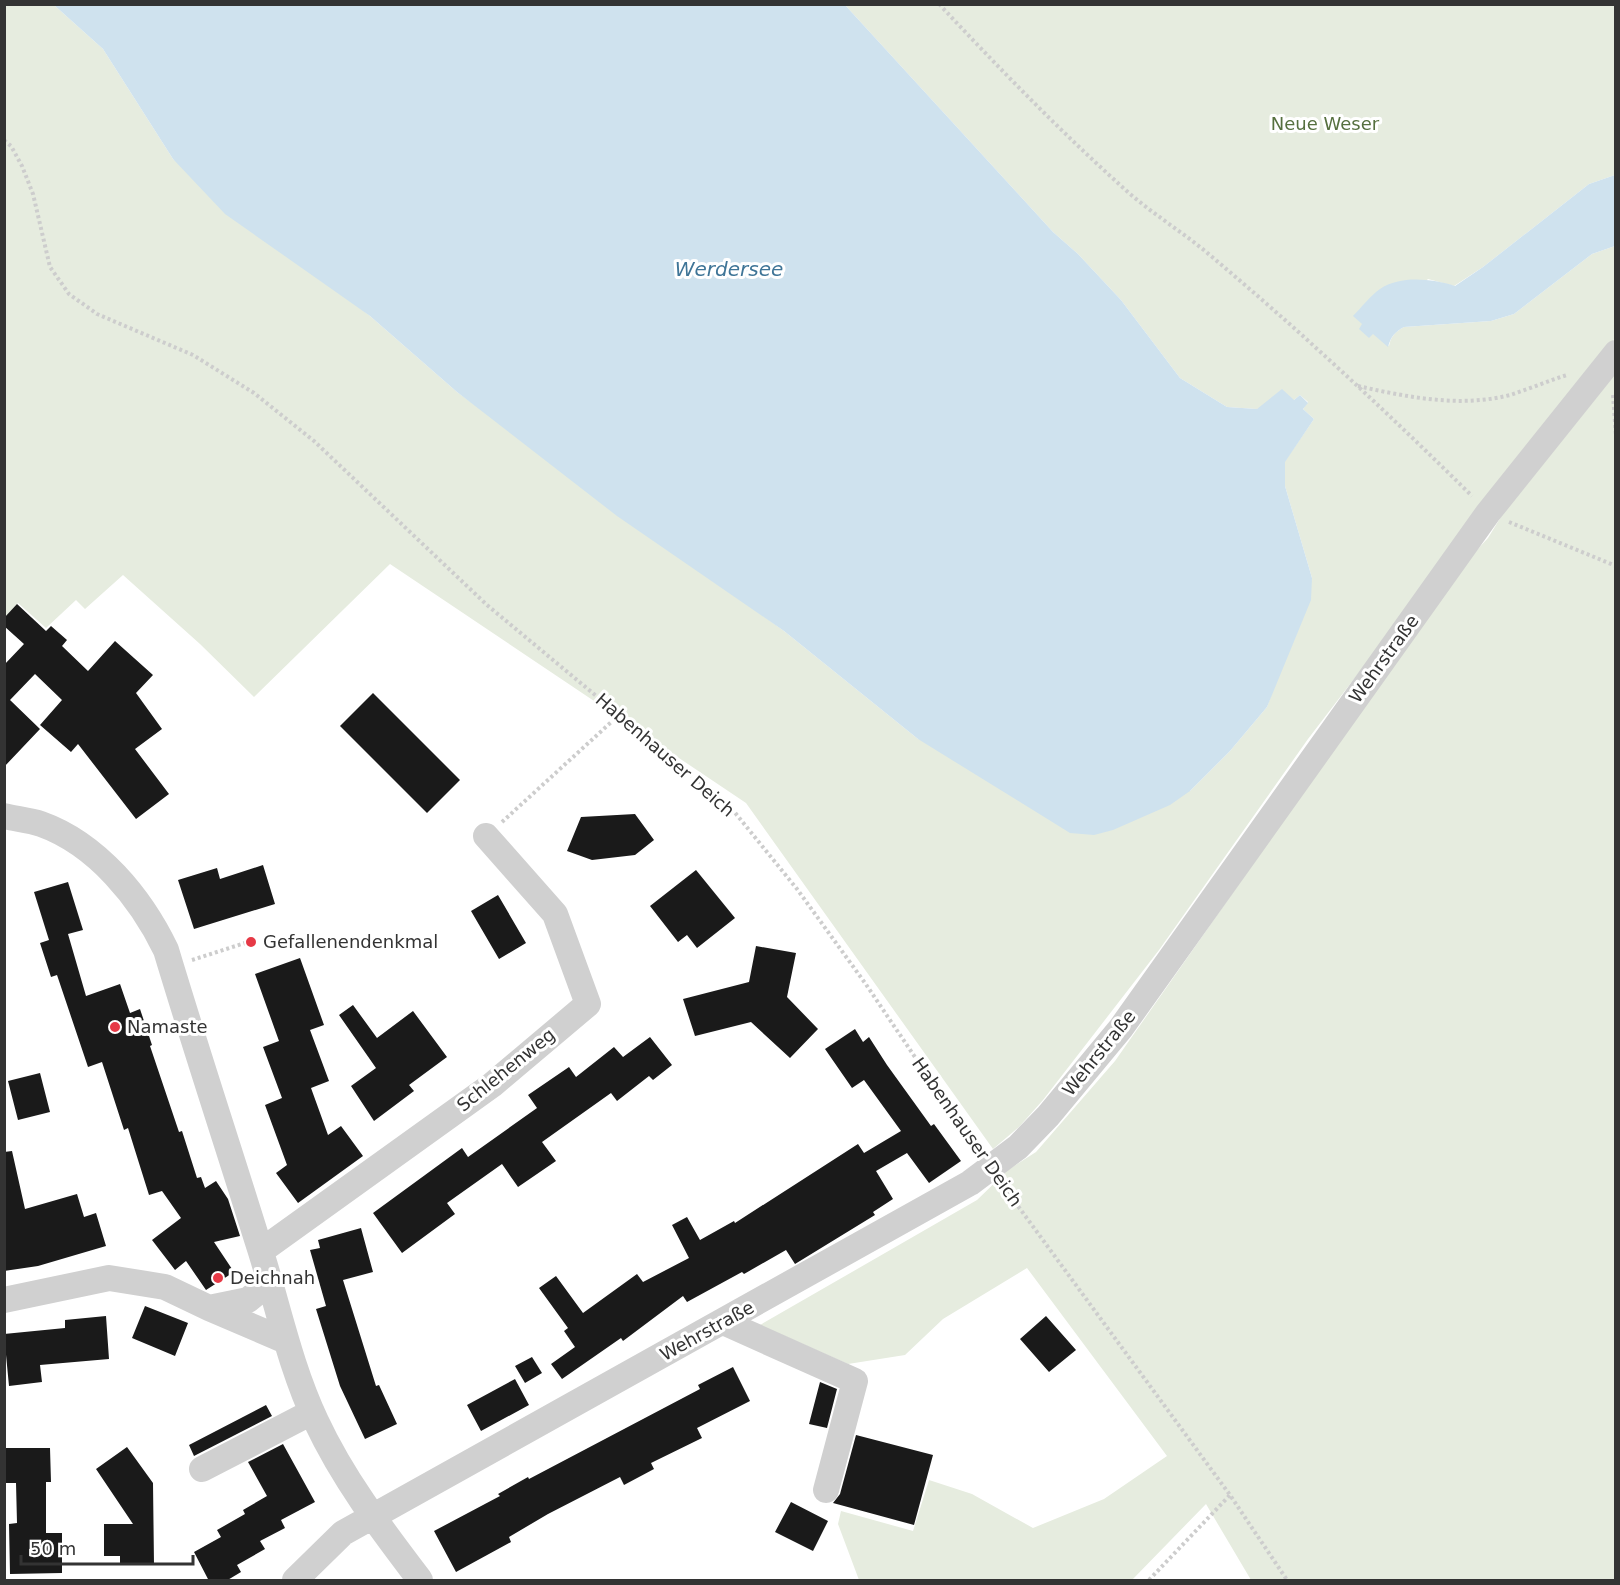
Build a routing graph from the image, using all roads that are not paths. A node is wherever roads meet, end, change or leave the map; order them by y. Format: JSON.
{"nodes":[{"id":1,"x":1613,"y":356,"type":"edge"},
{"id":2,"x":4,"y":816,"type":"edge"},
{"id":3,"x":486,"y":836,"type":"road end"},
{"id":4,"x":261,"y":1251,"type":"junction"},
{"id":5,"x":270,"y":1282,"type":"junction"},
{"id":6,"x":4,"y":1300,"type":"edge"},
{"id":7,"x":209,"y":1308,"type":"junction"},
{"id":8,"x":723,"y":1322,"type":"junction"},
{"id":9,"x":286,"y":1341,"type":"junction"},
{"id":10,"x":312,"y":1412,"type":"junction"},
{"id":11,"x":202,"y":1469,"type":"dead end"},
{"id":12,"x":826,"y":1490,"type":"dead end"},
{"id":13,"x":373,"y":1518,"type":"junction"},
{"id":14,"x":296,"y":1581,"type":"edge"},
{"id":15,"x":420,"y":1581,"type":"edge"}],
"edges":[{"from":1,"to":8,"type":"street","name":"Wehrstraße"},
{"from":2,"to":4,"type":"street"},
{"from":3,"to":4,"type":"street","name":"Schlehenweg"},
{"from":4,"to":5,"type":"street"},
{"from":5,"to":7,"type":"street"},
{"from":5,"to":9,"type":"street"},
{"from":6,"to":7,"type":"street"},
{"from":7,"to":9,"type":"street"},
{"from":8,"to":12,"type":"street"},
{"from":8,"to":13,"type":"street","name":"Wehrstraße"},
{"from":9,"to":10,"type":"street"},
{"from":10,"to":11,"type":"street"},
{"from":10,"to":13,"type":"street"},
{"from":13,"to":14,"type":"street","name":"Wehrstraße"},
{"from":13,"to":15,"type":"street"}]}
